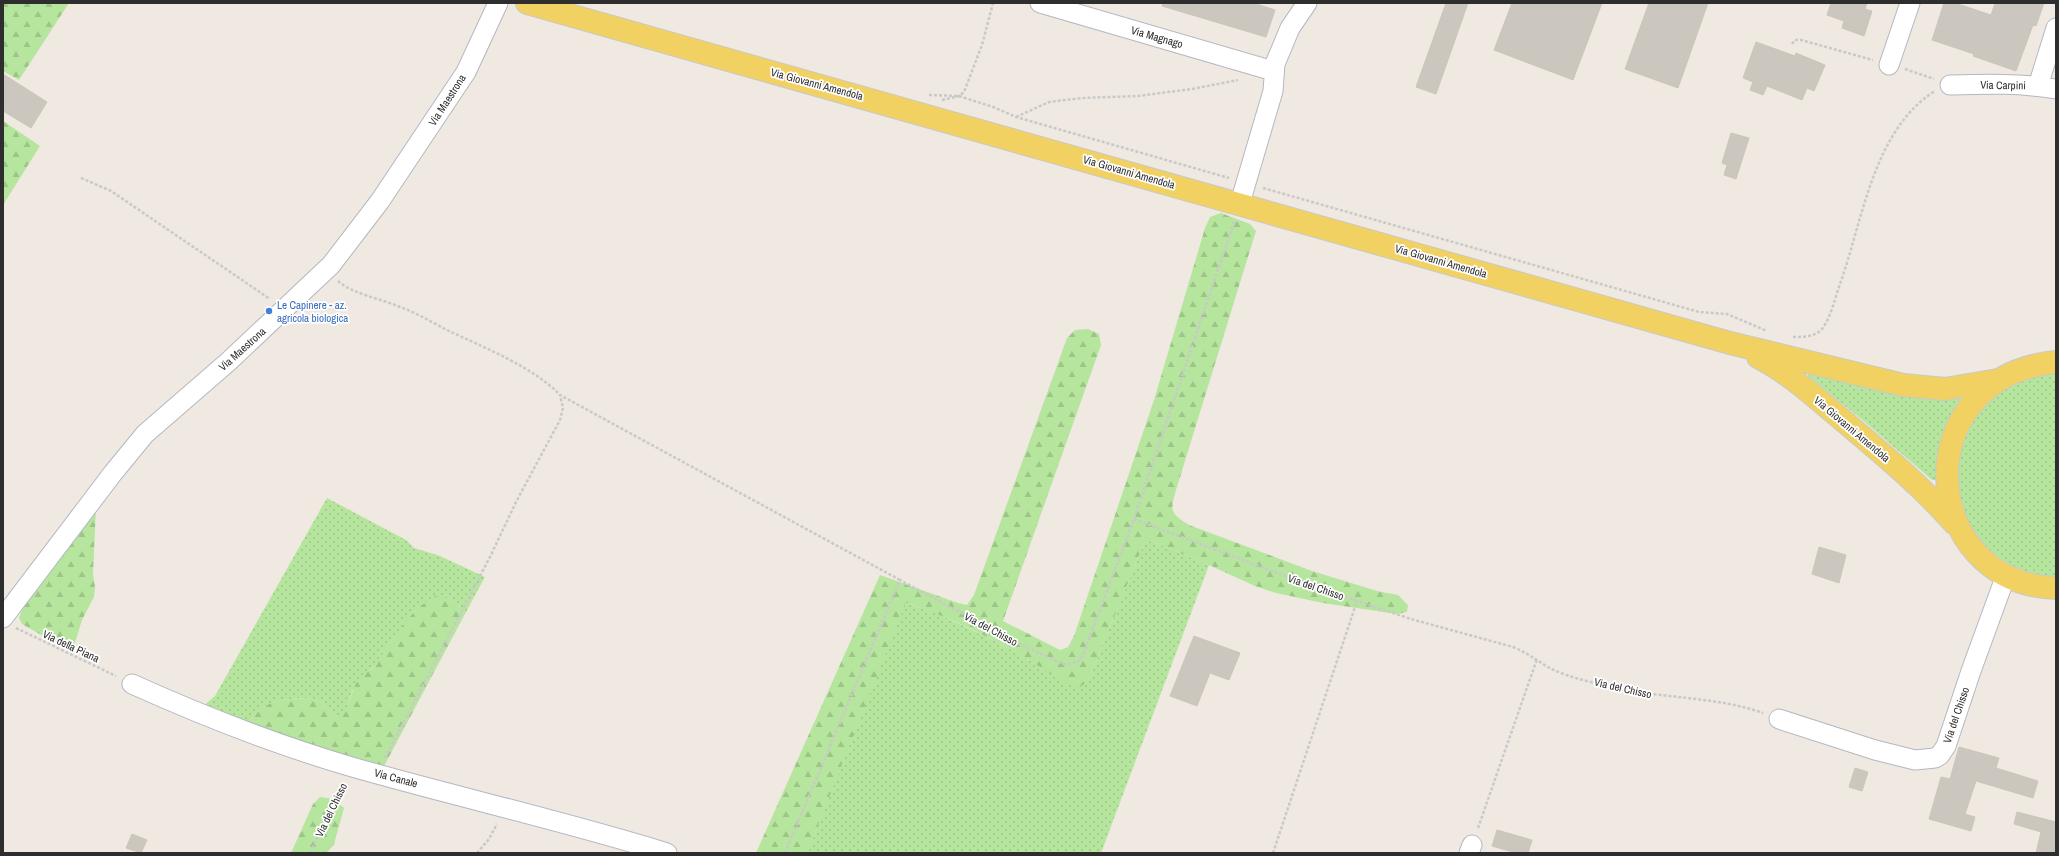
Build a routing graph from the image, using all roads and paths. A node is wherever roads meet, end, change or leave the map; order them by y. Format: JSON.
{"nodes":[{"id":1,"x":498,"y":3,"type":"edge"},
{"id":2,"x":528,"y":3,"type":"edge"},
{"id":3,"x":993,"y":3,"type":"edge"},
{"id":4,"x":1040,"y":3,"type":"edge"},
{"id":5,"x":1307,"y":3,"type":"edge"},
{"id":6,"x":1910,"y":3,"type":"edge"},
{"id":7,"x":2056,"y":28,"type":"edge"},
{"id":8,"x":1889,"y":65,"type":"dead end"},
{"id":9,"x":1273,"y":71,"type":"junction"},
{"id":10,"x":1246,"y":78,"type":"dead end"},
{"id":11,"x":1950,"y":85,"type":"joint"},
{"id":12,"x":2047,"y":88,"type":"edge"},
{"id":13,"x":959,"y":96,"type":"junction"},
{"id":14,"x":922,"y":104,"type":"junction"},
{"id":15,"x":1016,"y":117,"type":"junction"},
{"id":16,"x":81,"y":178,"type":"dead end"},
{"id":17,"x":1247,"y":183,"type":"junction"},
{"id":18,"x":1240,"y":203,"type":"junction"},
{"id":19,"x":331,"y":265,"type":"junction"},
{"id":20,"x":286,"y":308,"type":"junction"},
{"id":21,"x":1770,"y":332,"type":"dead end"},
{"id":22,"x":1788,"y":337,"type":"dead end"},
{"id":23,"x":1730,"y":343,"type":"junction"},
{"id":24,"x":2056,"y":362,"type":"edge"},
{"id":25,"x":1998,"y":380,"type":"junction"},
{"id":26,"x":560,"y":395,"type":"junction"},
{"id":27,"x":1134,"y":519,"type":"junction"},
{"id":28,"x":1961,"y":531,"type":"junction"},
{"id":29,"x":2006,"y":575,"type":"junction"},
{"id":30,"x":900,"y":580,"type":"junction"},
{"id":31,"x":2056,"y":588,"type":"edge"},
{"id":32,"x":1356,"y":601,"type":"junction"},
{"id":33,"x":9,"y":623,"type":"edge"},
{"id":34,"x":1537,"y":659,"type":"junction"},
{"id":35,"x":132,"y":684,"type":"joint"},
{"id":36,"x":1780,"y":719,"type":"joint"},
{"id":37,"x":352,"y":767,"type":"junction"},
{"id":38,"x":377,"y":773,"type":"junction"},
{"id":39,"x":505,"y":808,"type":"junction"},
{"id":40,"x":1470,"y":849,"type":"edge"},
{"id":41,"x":310,"y":853,"type":"edge"},
{"id":42,"x":477,"y":853,"type":"edge"},
{"id":43,"x":668,"y":853,"type":"edge"},
{"id":44,"x":785,"y":853,"type":"edge"},
{"id":45,"x":1273,"y":853,"type":"edge"}],
"edges":[{"from":1,"to":19,"type":"street","name":"Via Maestrona"},
{"from":2,"to":14,"type":"main road","name":"Via Giovanni Amendola"},
{"from":3,"to":13,"type":"path"},
{"from":4,"to":9,"type":"street","name":"Via Magnago"},
{"from":5,"to":9,"type":"street"},
{"from":6,"to":8,"type":"street"},
{"from":7,"to":12,"type":"street"},
{"from":9,"to":17,"type":"street"},
{"from":10,"to":15,"type":"path"},
{"from":11,"to":12,"type":"street","name":"Via Carpini"},
{"from":11,"to":22,"type":"path"},
{"from":13,"to":14,"type":"path"},
{"from":13,"to":14,"type":"path"},
{"from":13,"to":15,"type":"path"},
{"from":14,"to":18,"type":"main road","name":"Via Giovanni Amendola"},
{"from":15,"to":17,"type":"path"},
{"from":16,"to":20,"type":"path"},
{"from":17,"to":18,"type":"street"},
{"from":17,"to":21,"type":"path"},
{"from":18,"to":23,"type":"main road","name":"Via Giovanni Amendola"},
{"from":18,"to":27,"type":"path"},
{"from":19,"to":20,"type":"street","name":"Via Maestrona"},
{"from":19,"to":26,"type":"path"},
{"from":20,"to":33,"type":"street","name":"Via Maestrona"},
{"from":23,"to":25,"type":"main road","name":"Via Giovanni Amendola"},
{"from":23,"to":28,"type":"main road","name":"Via Giovanni Amendola"},
{"from":24,"to":25,"type":"main road","name":"Via Giovanni Amendola"},
{"from":25,"to":28,"type":"main road","name":"Via Giovanni Amendola"},
{"from":26,"to":30,"type":"path"},
{"from":26,"to":38,"type":"path"},
{"from":27,"to":30,"type":"path","name":"Via del Chisso"},
{"from":27,"to":32,"type":"path","name":"Via del Chisso"},
{"from":28,"to":29,"type":"main road","name":"Via Giovanni Amendola"},
{"from":29,"to":31,"type":"main road","name":"Via Giovanni Amendola"},
{"from":29,"to":36,"type":"street","name":"Via del Chisso"},
{"from":30,"to":44,"type":"path"},
{"from":32,"to":34,"type":"path","name":"Via del Chisso"},
{"from":32,"to":45,"type":"path"},
{"from":33,"to":35,"type":"path","name":"Via della Piana"},
{"from":34,"to":36,"type":"path","name":"Via del Chisso"},
{"from":34,"to":40,"type":"path"},
{"from":35,"to":37,"type":"street","name":"Via Canale"},
{"from":37,"to":38,"type":"street","name":"Via Canale"},
{"from":37,"to":41,"type":"path","name":"Via del Chisso"},
{"from":38,"to":39,"type":"street","name":"Via Canale"},
{"from":39,"to":42,"type":"path"},
{"from":39,"to":43,"type":"street","name":"Via Canale"}]}
